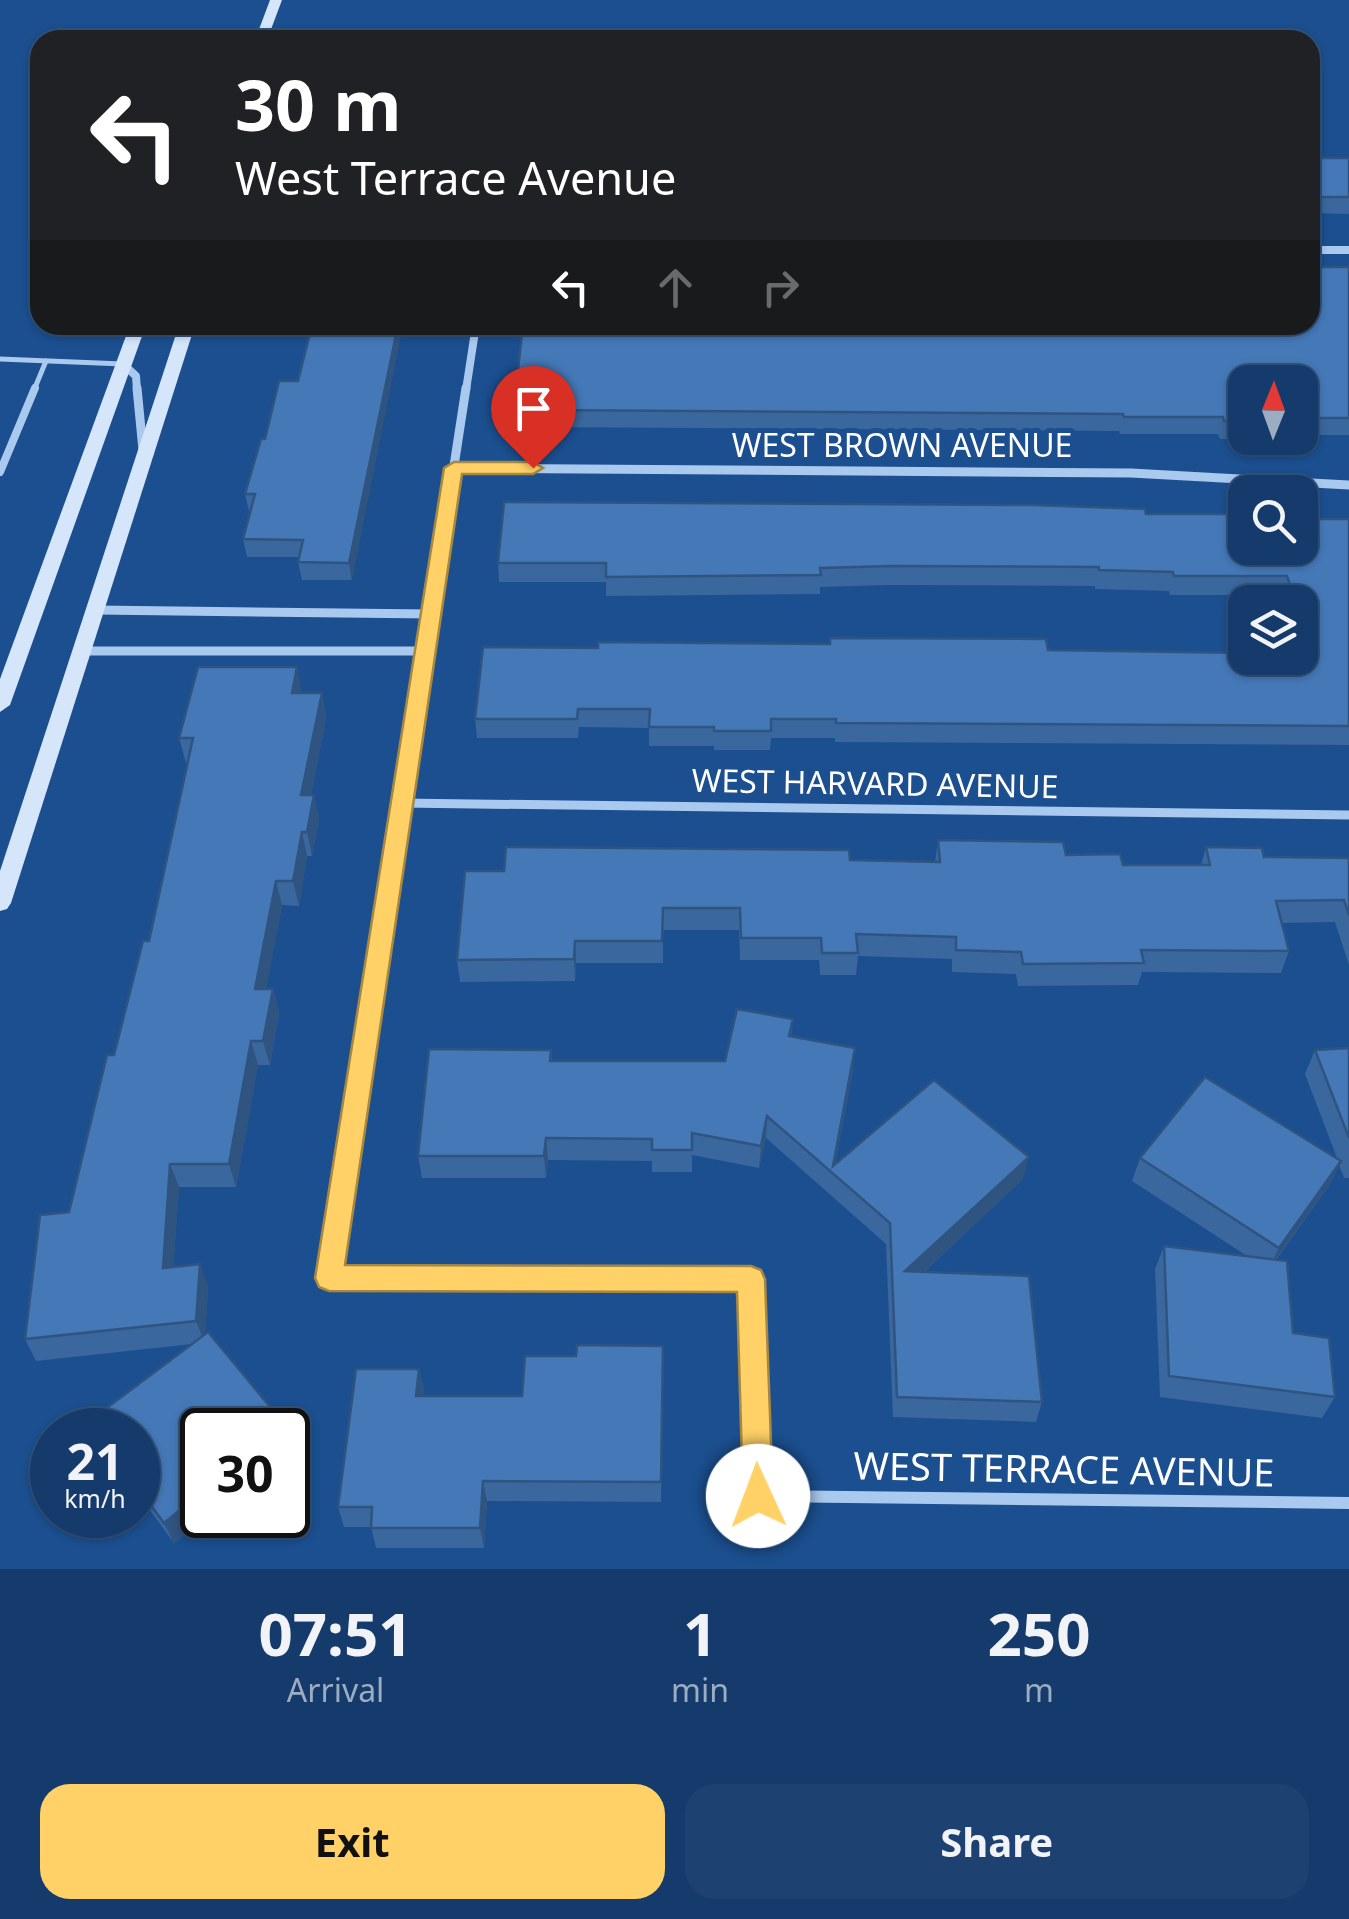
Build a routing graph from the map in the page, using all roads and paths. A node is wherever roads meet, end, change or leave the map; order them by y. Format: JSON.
{"nodes":[{"id":1,"x":276,"y":0,"type":"edge"},
{"id":2,"x":265,"y":30,"type":"edge"},
{"id":3,"x":1320,"y":250,"type":"edge"},
{"id":4,"x":1349,"y":250,"type":"edge"},
{"id":5,"x":134,"y":335,"type":"edge"},
{"id":6,"x":184,"y":335,"type":"edge"},
{"id":7,"x":474,"y":335,"type":"edge"},
{"id":8,"x":0,"y":360,"type":"edge"},
{"id":9,"x":46,"y":361,"type":"junction"},
{"id":10,"x":124,"y":364,"type":"junction"},
{"id":11,"x":144,"y":461,"type":"junction"},
{"id":12,"x":454,"y":468,"type":"junction"},
{"id":13,"x":0,"y":472,"type":"edge"},
{"id":14,"x":1349,"y":485,"type":"edge"},
{"id":15,"x":96,"y":610,"type":"junction"},
{"id":16,"x":430,"y":614,"type":"junction"},
{"id":17,"x":84,"y":650,"type":"junction"},
{"id":18,"x":425,"y":650,"type":"junction"},
{"id":19,"x":0,"y":705,"type":"edge"},
{"id":20,"x":401,"y":803,"type":"junction"},
{"id":21,"x":1349,"y":815,"type":"edge"},
{"id":22,"x":0,"y":903,"type":"edge"},
{"id":23,"x":1349,"y":1503,"type":"edge"}],
"edges":[{"from":1,"to":2,"type":"main road"},
{"from":3,"to":4,"type":"street"},
{"from":5,"to":10,"type":"main road"},
{"from":6,"to":11,"type":"main road"},
{"from":7,"to":12,"type":"street"},
{"from":8,"to":9,"type":"lane"},
{"from":9,"to":10,"type":"lane"},
{"from":9,"to":13,"type":"lane"},
{"from":10,"to":11,"type":"street"},
{"from":10,"to":19,"type":"main road"},
{"from":11,"to":15,"type":"main road"},
{"from":12,"to":14,"type":"street","name":"WEST BROWN AVENUE"},
{"from":12,"to":16,"type":"street"},
{"from":15,"to":16,"type":"street"},
{"from":15,"to":17,"type":"main road"},
{"from":16,"to":18,"type":"street"},
{"from":17,"to":18,"type":"street"},
{"from":17,"to":22,"type":"main road"},
{"from":18,"to":20,"type":"street"},
{"from":20,"to":21,"type":"street","name":"WEST HARVARD AVENUE"},
{"from":20,"to":23,"type":"street","name":"WEST TERRACE AVENUE"}]}
